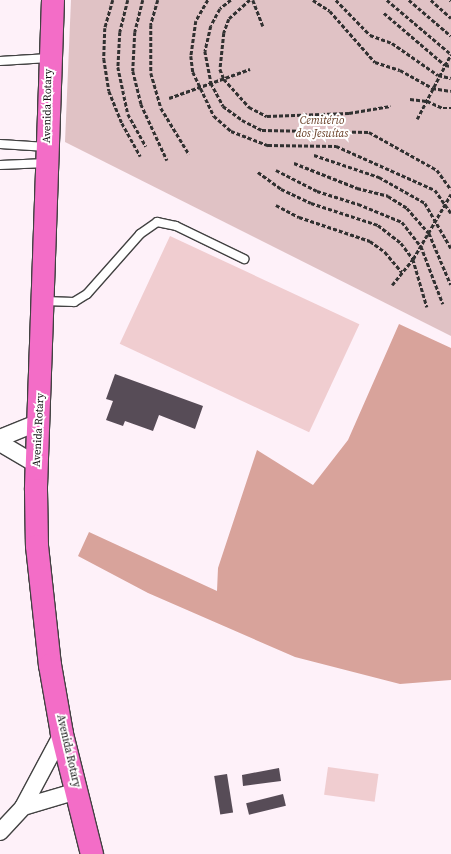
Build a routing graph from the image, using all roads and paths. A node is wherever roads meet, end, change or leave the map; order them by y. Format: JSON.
{"nodes":[{"id":1,"x":52,"y":0,"type":"edge"},
{"id":2,"x":113,"y":0,"type":"edge"},
{"id":3,"x":128,"y":0,"type":"edge"},
{"id":4,"x":143,"y":0,"type":"edge"},
{"id":5,"x":158,"y":0,"type":"edge"},
{"id":6,"x":208,"y":0,"type":"edge"},
{"id":7,"x":231,"y":0,"type":"edge"},
{"id":8,"x":250,"y":0,"type":"edge"},
{"id":9,"x":253,"y":0,"type":"edge"},
{"id":10,"x":313,"y":0,"type":"edge"},
{"id":11,"x":336,"y":0,"type":"edge"},
{"id":12,"x":388,"y":0,"type":"edge"},
{"id":13,"x":409,"y":0,"type":"edge"},
{"id":14,"x":431,"y":0,"type":"edge"},
{"id":15,"x":384,"y":13,"type":"dead end"},
{"id":16,"x":451,"y":18,"type":"edge"},
{"id":17,"x":263,"y":26,"type":"dead end"},
{"id":18,"x":451,"y":36,"type":"edge"},
{"id":19,"x":451,"y":54,"type":"edge"},
{"id":20,"x":49,"y":58,"type":"junction"},
{"id":21,"x":0,"y":61,"type":"edge"},
{"id":22,"x":445,"y":65,"type":"junction"},
{"id":23,"x":451,"y":66,"type":"edge"},
{"id":24,"x":250,"y":70,"type":"dead end"},
{"id":25,"x":438,"y":75,"type":"junction"},
{"id":26,"x":451,"y":78,"type":"edge"},
{"id":27,"x":224,"y":79,"type":"junction"},
{"id":28,"x":211,"y":84,"type":"junction"},
{"id":29,"x":199,"y":88,"type":"junction"},
{"id":30,"x":432,"y":88,"type":"junction"},
{"id":31,"x":451,"y":91,"type":"edge"},
{"id":32,"x":169,"y":98,"type":"dead end"},
{"id":33,"x":410,"y":99,"type":"dead end"},
{"id":34,"x":427,"y":101,"type":"junction"},
{"id":35,"x":390,"y":106,"type":"dead end"},
{"id":36,"x":451,"y":108,"type":"edge"},
{"id":37,"x":417,"y":120,"type":"dead end"},
{"id":38,"x":0,"y":144,"type":"edge"},
{"id":39,"x":146,"y":146,"type":"dead end"},
{"id":40,"x":189,"y":154,"type":"dead end"},
{"id":41,"x":47,"y":155,"type":"junction"},
{"id":42,"x":314,"y":155,"type":"dead end"},
{"id":43,"x":140,"y":156,"type":"dead end"},
{"id":44,"x":167,"y":160,"type":"dead end"},
{"id":45,"x":294,"y":163,"type":"dead end"},
{"id":46,"x":0,"y":165,"type":"edge"},
{"id":47,"x":276,"y":170,"type":"dead end"},
{"id":48,"x":258,"y":172,"type":"dead end"},
{"id":49,"x":451,"y":189,"type":"edge"},
{"id":50,"x":451,"y":194,"type":"edge"},
{"id":51,"x":446,"y":203,"type":"junction"},
{"id":52,"x":276,"y":205,"type":"dead end"},
{"id":53,"x":451,"y":213,"type":"edge"},
{"id":54,"x":436,"y":221,"type":"junction"},
{"id":55,"x":429,"y":233,"type":"junction"},
{"id":56,"x":421,"y":246,"type":"junction"},
{"id":57,"x":451,"y":248,"type":"edge"},
{"id":58,"x":244,"y":259,"type":"dead end"},
{"id":59,"x":413,"y":259,"type":"junction"},
{"id":60,"x":402,"y":272,"type":"junction"},
{"id":61,"x":392,"y":285,"type":"dead end"},
{"id":62,"x":451,"y":285,"type":"edge"},
{"id":63,"x":44,"y":300,"type":"junction"},
{"id":64,"x":443,"y":304,"type":"dead end"},
{"id":65,"x":427,"y":307,"type":"dead end"},
{"id":66,"x":39,"y":422,"type":"junction"},
{"id":67,"x":0,"y":438,"type":"edge"},
{"id":68,"x":0,"y":443,"type":"edge"},
{"id":69,"x":37,"y":465,"type":"junction"},
{"id":70,"x":62,"y":734,"type":"junction"},
{"id":71,"x":77,"y":791,"type":"junction"},
{"id":72,"x":23,"y":807,"type":"junction"},
{"id":73,"x":0,"y":832,"type":"edge"},
{"id":74,"x":92,"y":854,"type":"edge"}],
"edges":[{"from":1,"to":20,"type":"main road","name":"Avenida Rotary"},
{"from":2,"to":43,"type":"path"},
{"from":3,"to":39,"type":"path"},
{"from":4,"to":44,"type":"path"},
{"from":5,"to":40,"type":"path"},
{"from":6,"to":29,"type":"path"},
{"from":7,"to":28,"type":"path"},
{"from":8,"to":27,"type":"path"},
{"from":9,"to":17,"type":"path"},
{"from":10,"to":30,"type":"path"},
{"from":11,"to":25,"type":"path"},
{"from":12,"to":19,"type":"path"},
{"from":13,"to":18,"type":"path"},
{"from":14,"to":16,"type":"path"},
{"from":15,"to":22,"type":"path"},
{"from":19,"to":22,"type":"path"},
{"from":20,"to":21,"type":"lane"},
{"from":20,"to":41,"type":"main road","name":"Avenida Rotary"},
{"from":22,"to":23,"type":"path"},
{"from":22,"to":25,"type":"path"},
{"from":24,"to":27,"type":"path"},
{"from":25,"to":26,"type":"path"},
{"from":25,"to":30,"type":"path"},
{"from":27,"to":28,"type":"path"},
{"from":27,"to":35,"type":"path"},
{"from":28,"to":29,"type":"path"},
{"from":28,"to":49,"type":"path"},
{"from":29,"to":32,"type":"path"},
{"from":29,"to":51,"type":"path"},
{"from":30,"to":31,"type":"path"},
{"from":30,"to":34,"type":"path"},
{"from":33,"to":34,"type":"path"},
{"from":34,"to":36,"type":"path"},
{"from":34,"to":37,"type":"path"},
{"from":38,"to":41,"type":"lane"},
{"from":41,"to":46,"type":"lane"},
{"from":41,"to":63,"type":"main road","name":"Avenida Rotary"},
{"from":42,"to":54,"type":"path"},
{"from":45,"to":55,"type":"path"},
{"from":47,"to":56,"type":"path"},
{"from":48,"to":59,"type":"path"},
{"from":50,"to":51,"type":"path"},
{"from":51,"to":53,"type":"path"},
{"from":51,"to":54,"type":"path"},
{"from":52,"to":60,"type":"path"},
{"from":54,"to":55,"type":"path"},
{"from":54,"to":57,"type":"path"},
{"from":55,"to":56,"type":"path"},
{"from":55,"to":62,"type":"path"},
{"from":56,"to":59,"type":"path"},
{"from":56,"to":64,"type":"path"},
{"from":58,"to":63,"type":"lane"},
{"from":59,"to":60,"type":"path"},
{"from":59,"to":65,"type":"path"},
{"from":60,"to":61,"type":"path"},
{"from":63,"to":66,"type":"main road","name":"Avenida Rotary"},
{"from":66,"to":67,"type":"street"},
{"from":66,"to":69,"type":"main road","name":"Avenida Rotary"},
{"from":68,"to":69,"type":"street"},
{"from":69,"to":70,"type":"main road","name":"Avenida Rotary"},
{"from":70,"to":71,"type":"main road","name":"Avenida Rotary"},
{"from":70,"to":72,"type":"street"},
{"from":71,"to":72,"type":"street"},
{"from":71,"to":74,"type":"main road","name":"Avenida Rotary"},
{"from":72,"to":73,"type":"street"}]}
